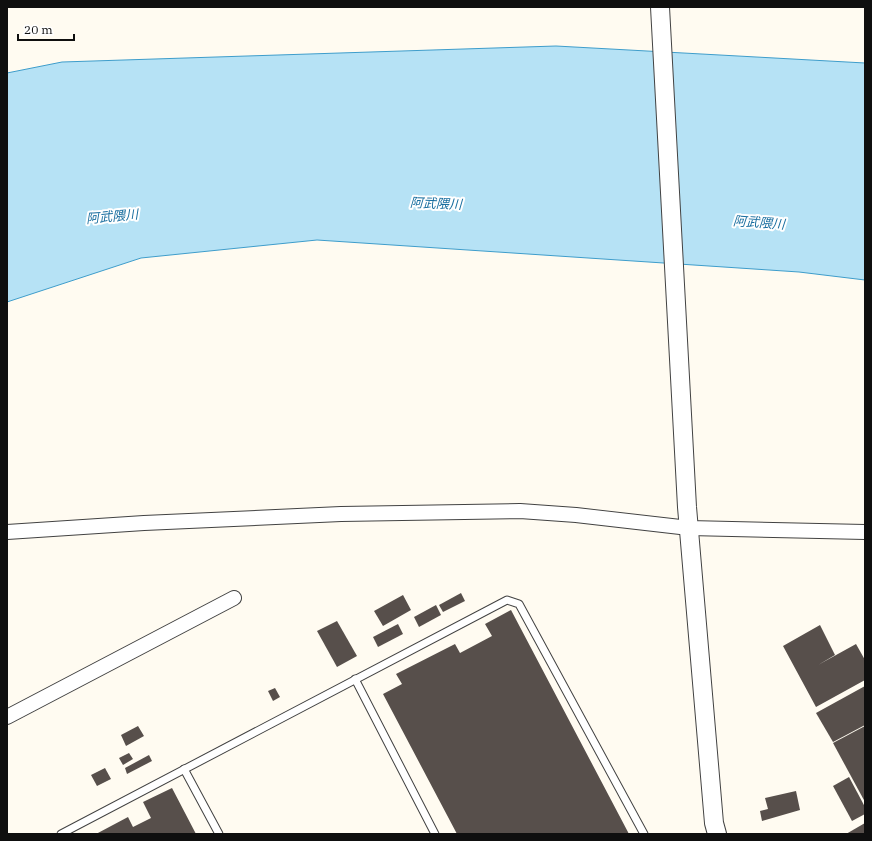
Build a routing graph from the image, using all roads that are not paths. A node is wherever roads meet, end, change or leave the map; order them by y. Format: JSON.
{"nodes":[{"id":1,"x":660,"y":7,"type":"edge"},
{"id":2,"x":690,"y":528,"type":"junction"},
{"id":3,"x":7,"y":532,"type":"edge"},
{"id":4,"x":865,"y":532,"type":"edge"},
{"id":5,"x":234,"y":598,"type":"dead end"},
{"id":6,"x":355,"y":679,"type":"junction"},
{"id":7,"x":7,"y":717,"type":"edge"},
{"id":8,"x":184,"y":769,"type":"junction"},
{"id":9,"x":61,"y":834,"type":"edge"},
{"id":10,"x":219,"y":834,"type":"edge"},
{"id":11,"x":435,"y":834,"type":"edge"},
{"id":12,"x":644,"y":834,"type":"edge"},
{"id":13,"x":717,"y":834,"type":"edge"}],
"edges":[{"from":1,"to":2,"type":"street"},
{"from":2,"to":3,"type":"street"},
{"from":2,"to":4,"type":"street"},
{"from":2,"to":13,"type":"street"},
{"from":5,"to":7,"type":"street"},
{"from":6,"to":8,"type":"lane"},
{"from":6,"to":11,"type":"lane"},
{"from":6,"to":12,"type":"lane"},
{"from":8,"to":9,"type":"lane"},
{"from":8,"to":10,"type":"lane"}]}
